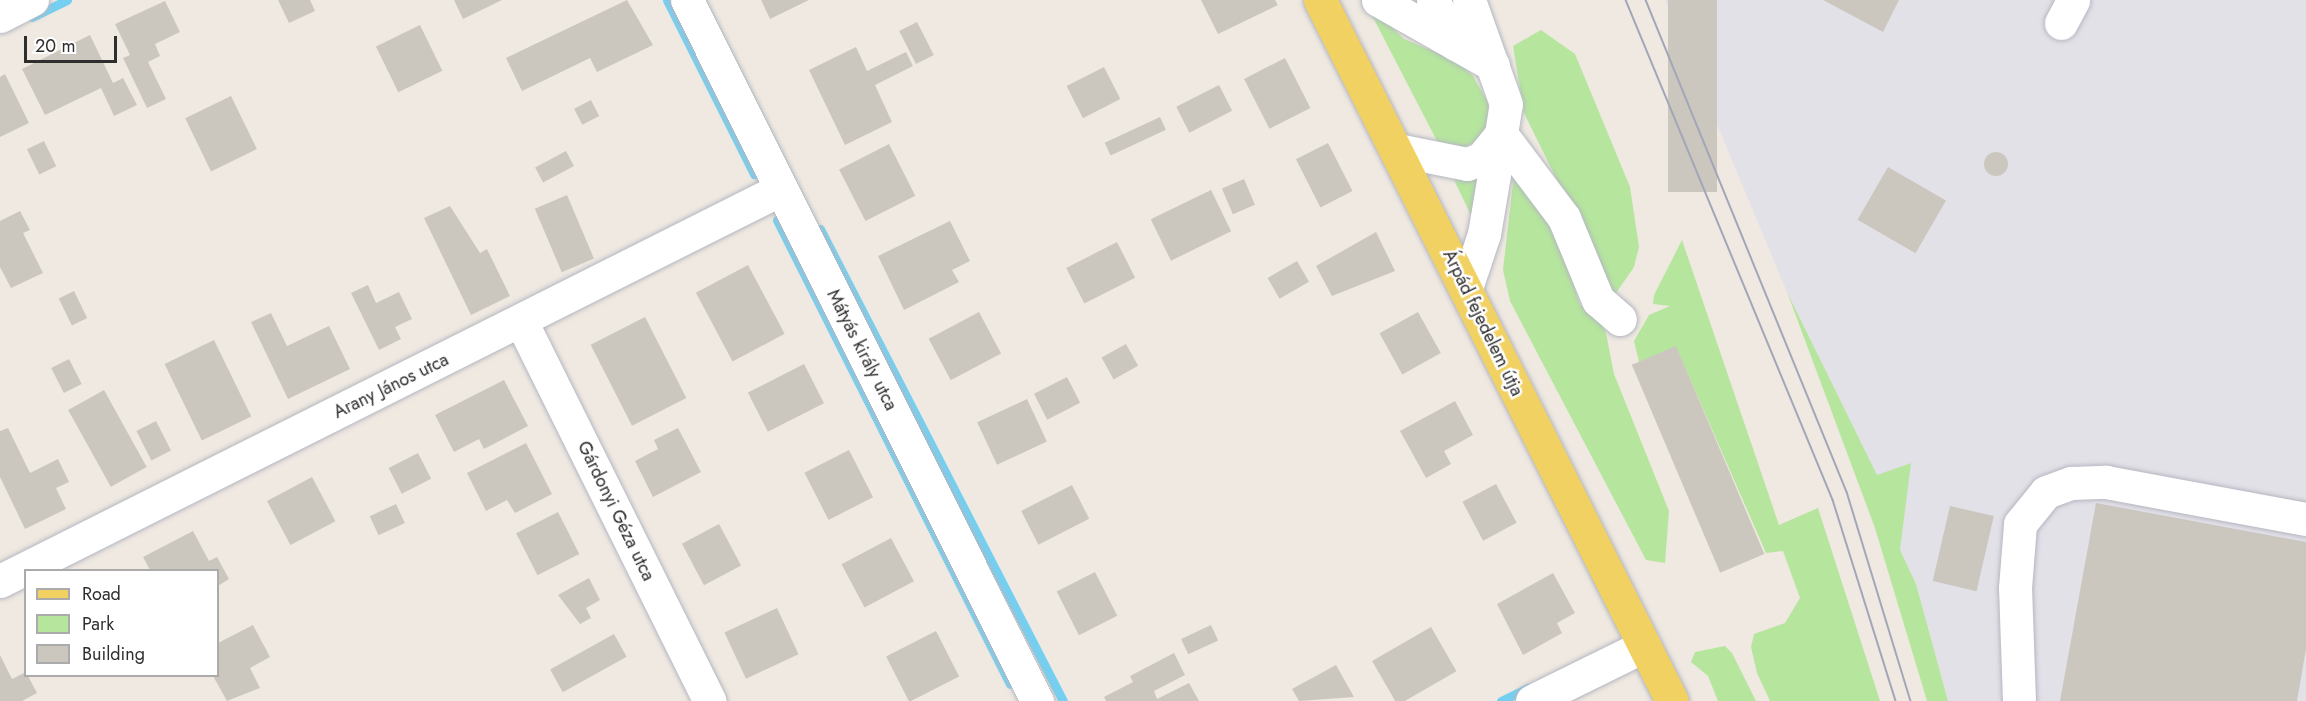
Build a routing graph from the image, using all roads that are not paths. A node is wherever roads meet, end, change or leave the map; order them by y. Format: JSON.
{"nodes":[{"id":1,"x":32,"y":0,"type":"edge"},
{"id":2,"x":687,"y":0,"type":"edge"},
{"id":3,"x":1320,"y":0,"type":"edge"},
{"id":4,"x":1378,"y":0,"type":"edge"},
{"id":5,"x":1469,"y":0,"type":"edge"},
{"id":6,"x":1419,"y":8,"type":"edge"},
{"id":7,"x":0,"y":16,"type":"edge"},
{"id":8,"x":1492,"y":65,"type":"junction"},
{"id":9,"x":1501,"y":134,"type":"junction"},
{"id":10,"x":1397,"y":150,"type":"junction"},
{"id":11,"x":781,"y":189,"type":"junction"},
{"id":12,"x":1466,"y":288,"type":"junction"},
{"id":13,"x":1620,"y":319,"type":"dead end"},
{"id":14,"x":521,"y":321,"type":"junction"},
{"id":15,"x":2306,"y":519,"type":"edge"},
{"id":16,"x":24,"y":569,"type":"edge"},
{"id":17,"x":24,"y":569,"type":"edge"},
{"id":18,"x":0,"y":581,"type":"edge"},
{"id":19,"x":1644,"y":646,"type":"junction"},
{"id":20,"x":710,"y":701,"type":"edge"},
{"id":21,"x":1037,"y":701,"type":"edge"},
{"id":22,"x":1532,"y":701,"type":"edge"},
{"id":23,"x":1672,"y":701,"type":"edge"},
{"id":24,"x":2019,"y":701,"type":"edge"}],
"edges":[{"from":1,"to":7,"type":"street"},
{"from":2,"to":11,"type":"street","name":"Mátyás király utca"},
{"from":3,"to":10,"type":"main road","name":"Árpád fejedelem útja"},
{"from":4,"to":6,"type":"street"},
{"from":5,"to":8,"type":"street"},
{"from":6,"to":8,"type":"street"},
{"from":8,"to":9,"type":"street"},
{"from":9,"to":10,"type":"street"},
{"from":9,"to":12,"type":"street"},
{"from":9,"to":13,"type":"street"},
{"from":10,"to":12,"type":"main road","name":"Árpád fejedelem útja"},
{"from":11,"to":14,"type":"street","name":"Arany János utca"},
{"from":11,"to":21,"type":"street","name":"Mátyás király utca"},
{"from":12,"to":19,"type":"main road","name":"Árpád fejedelem útja"},
{"from":14,"to":16,"type":"street","name":"Arany János utca"},
{"from":14,"to":20,"type":"street","name":"Gárdonyi Géza utca"},
{"from":15,"to":24,"type":"street"},
{"from":17,"to":18,"type":"street","name":"Arany János utca"},
{"from":19,"to":22,"type":"street"},
{"from":19,"to":23,"type":"main road","name":"Árpád fejedelem útja"}]}
